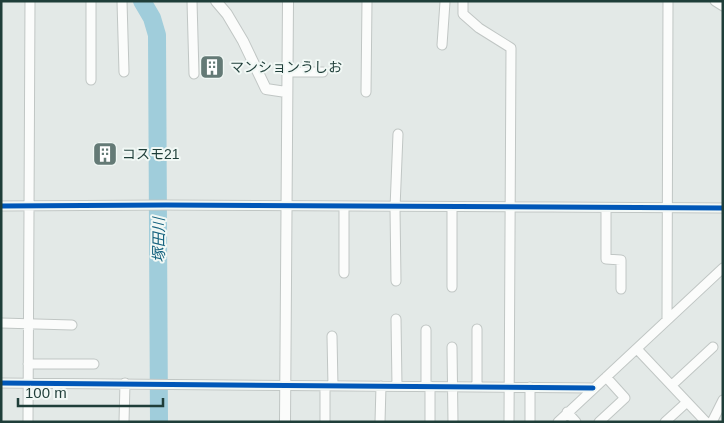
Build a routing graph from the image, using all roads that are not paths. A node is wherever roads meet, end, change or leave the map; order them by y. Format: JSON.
{"nodes":[{"id":1,"x":30,"y":1,"type":"edge"},
{"id":2,"x":91,"y":1,"type":"edge"},
{"id":3,"x":122,"y":1,"type":"edge"},
{"id":4,"x":192,"y":1,"type":"edge"},
{"id":5,"x":216,"y":1,"type":"edge"},
{"id":6,"x":288,"y":1,"type":"edge"},
{"id":7,"x":368,"y":1,"type":"edge"},
{"id":8,"x":463,"y":1,"type":"edge"},
{"id":9,"x":668,"y":1,"type":"edge"},
{"id":10,"x":715,"y":1,"type":"edge"},
{"id":11,"x":445,"y":2,"type":"edge"},
{"id":12,"x":723,"y":6,"type":"edge"},
{"id":13,"x":442,"y":46,"type":"dead end"},
{"id":14,"x":124,"y":72,"type":"dead end"},
{"id":15,"x":286,"y":72,"type":"junction"},
{"id":16,"x":324,"y":72,"type":"dead end"},
{"id":17,"x":194,"y":74,"type":"dead end"},
{"id":18,"x":91,"y":80,"type":"dead end"},
{"id":19,"x":286,"y":92,"type":"junction"},
{"id":20,"x":366,"y":92,"type":"dead end"},
{"id":21,"x":398,"y":134,"type":"dead end"},
{"id":22,"x":1,"y":206,"type":"edge"},
{"id":23,"x":28,"y":206,"type":"junction"},
{"id":24,"x":287,"y":207,"type":"junction"},
{"id":25,"x":344,"y":207,"type":"junction"},
{"id":26,"x":395,"y":208,"type":"junction"},
{"id":27,"x":452,"y":208,"type":"junction"},
{"id":28,"x":511,"y":208,"type":"junction"},
{"id":29,"x":606,"y":208,"type":"junction"},
{"id":30,"x":666,"y":208,"type":"junction"},
{"id":31,"x":723,"y":208,"type":"edge"},
{"id":32,"x":723,"y":268,"type":"edge"},
{"id":33,"x":344,"y":273,"type":"dead end"},
{"id":34,"x":396,"y":281,"type":"dead end"},
{"id":35,"x":452,"y":287,"type":"dead end"},
{"id":36,"x":621,"y":289,"type":"dead end"},
{"id":37,"x":396,"y":319,"type":"dead end"},
{"id":38,"x":667,"y":320,"type":"junction"},
{"id":39,"x":1,"y":323,"type":"edge"},
{"id":40,"x":28,"y":324,"type":"junction"},
{"id":41,"x":72,"y":325,"type":"dead end"},
{"id":42,"x":477,"y":329,"type":"dead end"},
{"id":43,"x":426,"y":330,"type":"dead end"},
{"id":44,"x":332,"y":336,"type":"dead end"},
{"id":45,"x":452,"y":347,"type":"dead end"},
{"id":46,"x":713,"y":347,"type":"dead end"},
{"id":47,"x":637,"y":349,"type":"junction"},
{"id":48,"x":28,"y":364,"type":"junction"},
{"id":49,"x":94,"y":364,"type":"dead end"},
{"id":50,"x":606,"y":377,"type":"junction"},
{"id":51,"x":1,"y":383,"type":"edge"},
{"id":52,"x":28,"y":383,"type":"junction"},
{"id":53,"x":126,"y":383,"type":"junction"},
{"id":54,"x":672,"y":385,"type":"junction"},
{"id":55,"x":286,"y":386,"type":"junction"},
{"id":56,"x":329,"y":386,"type":"junction"},
{"id":57,"x":381,"y":386,"type":"junction"},
{"id":58,"x":397,"y":386,"type":"junction"},
{"id":59,"x":428,"y":386,"type":"junction"},
{"id":60,"x":452,"y":386,"type":"junction"},
{"id":61,"x":476,"y":386,"type":"junction"},
{"id":62,"x":510,"y":387,"type":"junction"},
{"id":63,"x":530,"y":387,"type":"junction"},
{"id":64,"x":593,"y":388,"type":"junction"},
{"id":65,"x":723,"y":400,"type":"edge"},
{"id":66,"x":687,"y":402,"type":"junction"},
{"id":67,"x":568,"y":412,"type":"junction"},
{"id":68,"x":28,"y":422,"type":"edge"},
{"id":69,"x":124,"y":422,"type":"edge"},
{"id":70,"x":285,"y":422,"type":"edge"},
{"id":71,"x":325,"y":422,"type":"edge"},
{"id":72,"x":380,"y":422,"type":"edge"},
{"id":73,"x":430,"y":422,"type":"edge"},
{"id":74,"x":452,"y":422,"type":"edge"},
{"id":75,"x":509,"y":422,"type":"edge"},
{"id":76,"x":530,"y":422,"type":"edge"},
{"id":77,"x":558,"y":422,"type":"edge"},
{"id":78,"x":576,"y":422,"type":"edge"},
{"id":79,"x":599,"y":422,"type":"edge"},
{"id":80,"x":665,"y":422,"type":"edge"},
{"id":81,"x":706,"y":422,"type":"edge"},
{"id":82,"x":712,"y":422,"type":"edge"}],
"edges":[{"from":1,"to":23,"type":"street"},
{"from":2,"to":18,"type":"street"},
{"from":3,"to":14,"type":"street"},
{"from":4,"to":17,"type":"street"},
{"from":5,"to":19,"type":"street"},
{"from":6,"to":15,"type":"street"},
{"from":7,"to":20,"type":"street"},
{"from":8,"to":28,"type":"street"},
{"from":9,"to":30,"type":"street"},
{"from":10,"to":12,"type":"street"},
{"from":11,"to":13,"type":"street"},
{"from":15,"to":16,"type":"street"},
{"from":15,"to":19,"type":"street"},
{"from":19,"to":24,"type":"street"},
{"from":21,"to":26,"type":"street"},
{"from":22,"to":23,"type":"street"},
{"from":23,"to":24,"type":"street"},
{"from":23,"to":40,"type":"street"},
{"from":24,"to":25,"type":"street"},
{"from":24,"to":55,"type":"street"},
{"from":25,"to":26,"type":"street"},
{"from":25,"to":33,"type":"street"},
{"from":26,"to":27,"type":"street"},
{"from":26,"to":34,"type":"street"},
{"from":27,"to":28,"type":"street"},
{"from":27,"to":35,"type":"street"},
{"from":28,"to":29,"type":"street"},
{"from":28,"to":62,"type":"street"},
{"from":29,"to":30,"type":"street"},
{"from":29,"to":36,"type":"street"},
{"from":30,"to":31,"type":"street"},
{"from":30,"to":38,"type":"street"},
{"from":32,"to":38,"type":"street"},
{"from":37,"to":58,"type":"street"},
{"from":38,"to":47,"type":"street"},
{"from":39,"to":40,"type":"street"},
{"from":40,"to":41,"type":"street"},
{"from":40,"to":48,"type":"street"},
{"from":42,"to":61,"type":"street"},
{"from":43,"to":59,"type":"street"},
{"from":44,"to":56,"type":"street"},
{"from":45,"to":60,"type":"street"},
{"from":46,"to":54,"type":"street"},
{"from":47,"to":50,"type":"street"},
{"from":47,"to":54,"type":"street"},
{"from":48,"to":49,"type":"street"},
{"from":48,"to":52,"type":"street"},
{"from":50,"to":64,"type":"street"},
{"from":50,"to":79,"type":"street"},
{"from":51,"to":52,"type":"street"},
{"from":52,"to":53,"type":"street"},
{"from":52,"to":68,"type":"street"},
{"from":53,"to":55,"type":"street"},
{"from":53,"to":69,"type":"street"},
{"from":54,"to":66,"type":"street"},
{"from":55,"to":56,"type":"street"},
{"from":55,"to":70,"type":"street"},
{"from":56,"to":57,"type":"street"},
{"from":56,"to":71,"type":"street"},
{"from":57,"to":58,"type":"street"},
{"from":57,"to":72,"type":"street"},
{"from":58,"to":59,"type":"street"},
{"from":59,"to":60,"type":"street"},
{"from":59,"to":73,"type":"street"},
{"from":60,"to":61,"type":"street"},
{"from":60,"to":74,"type":"street"},
{"from":61,"to":62,"type":"street"},
{"from":62,"to":63,"type":"street"},
{"from":62,"to":75,"type":"street"},
{"from":63,"to":64,"type":"street"},
{"from":63,"to":76,"type":"street"},
{"from":64,"to":67,"type":"street"},
{"from":65,"to":82,"type":"street"},
{"from":66,"to":80,"type":"street"},
{"from":66,"to":81,"type":"street"},
{"from":67,"to":77,"type":"street"},
{"from":67,"to":78,"type":"street"}]}
